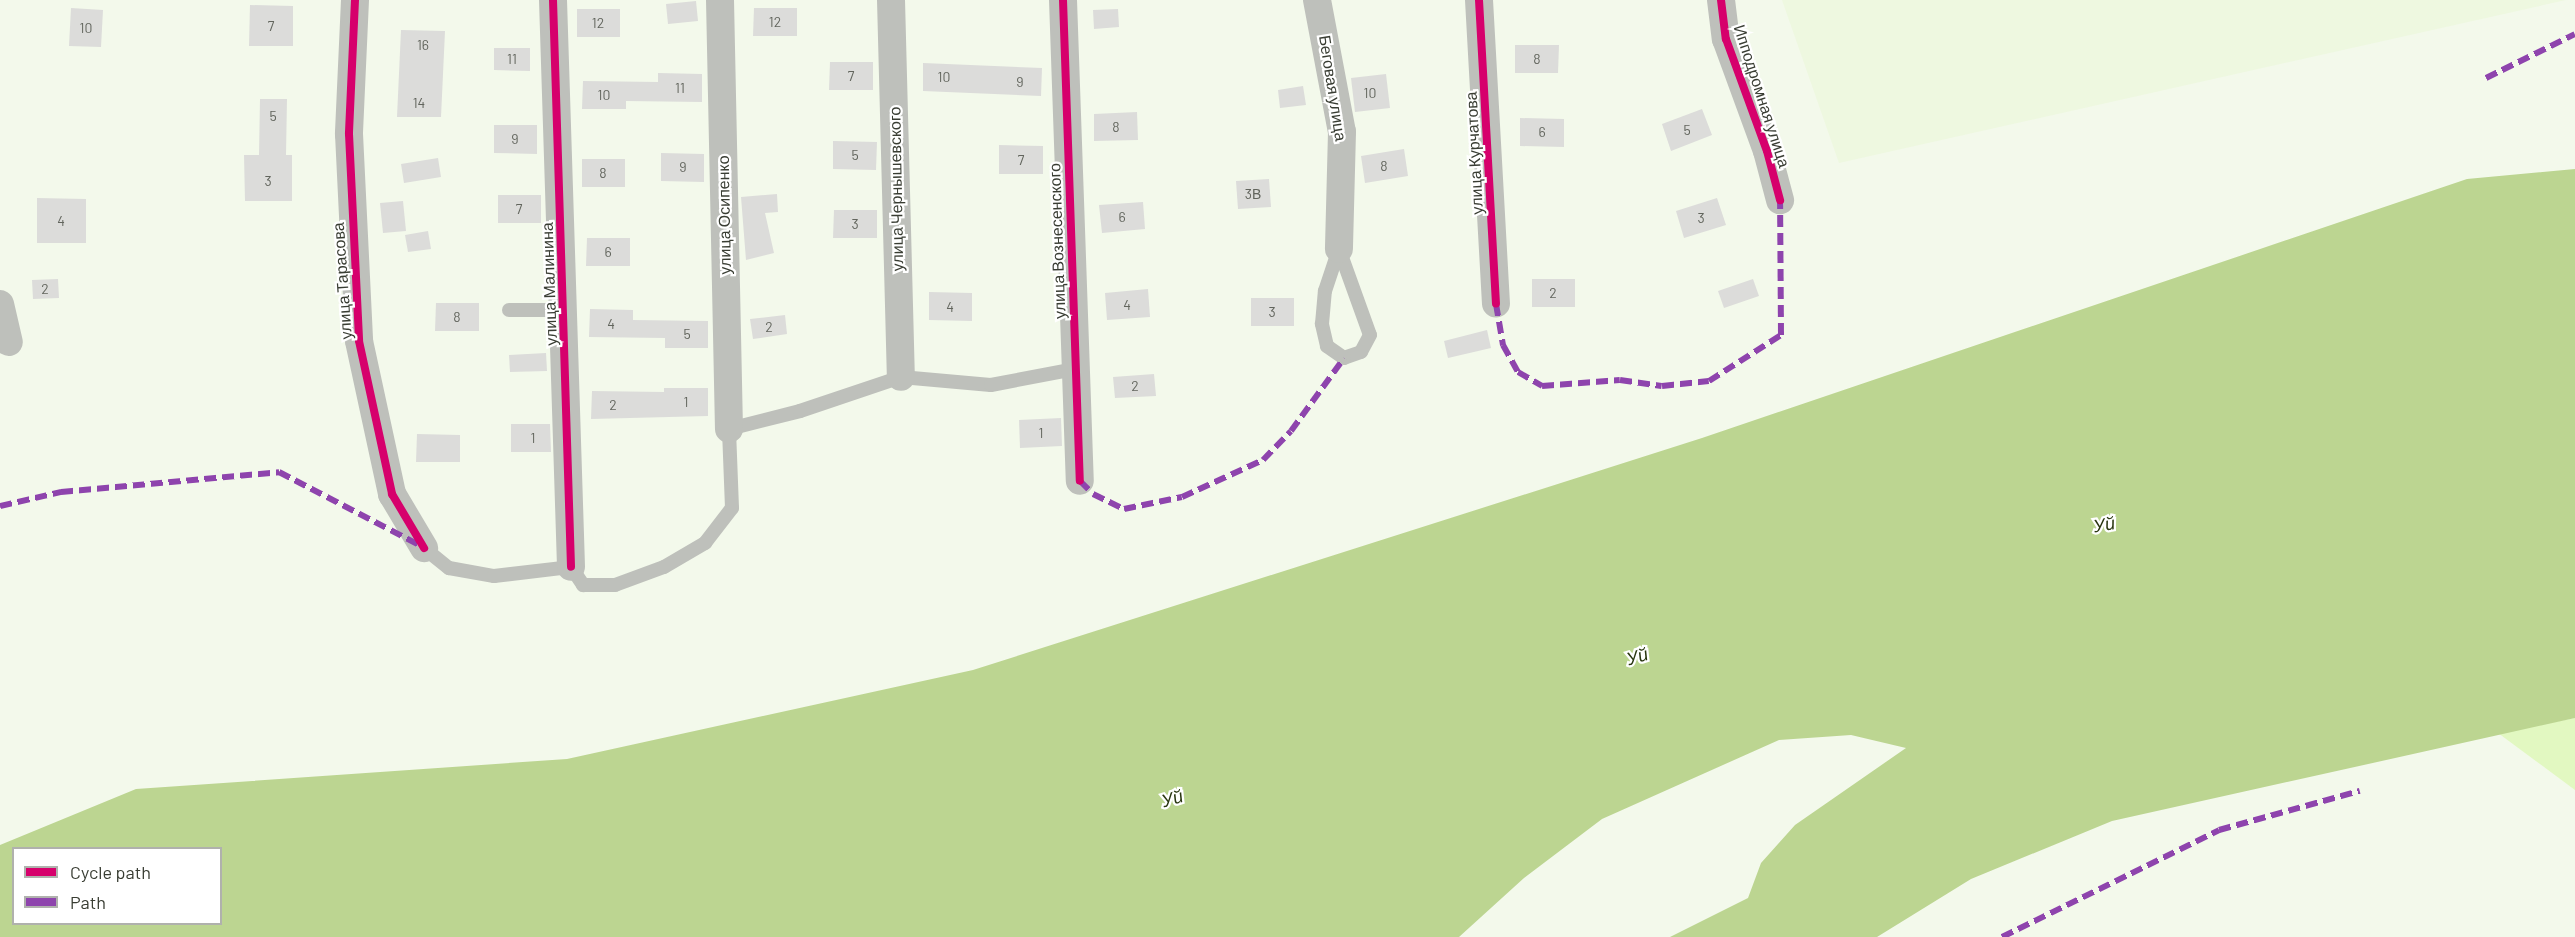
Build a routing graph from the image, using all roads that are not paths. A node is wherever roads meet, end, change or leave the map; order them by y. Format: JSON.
{"nodes":[{"id":1,"x":355,"y":0,"type":"edge"},
{"id":2,"x":553,"y":0,"type":"edge"},
{"id":3,"x":720,"y":0,"type":"edge"},
{"id":4,"x":891,"y":0,"type":"edge"},
{"id":5,"x":1064,"y":0,"type":"edge"},
{"id":6,"x":1317,"y":0,"type":"edge"},
{"id":7,"x":1479,"y":0,"type":"edge"},
{"id":8,"x":1721,"y":0,"type":"edge"},
{"id":9,"x":1780,"y":200,"type":"dead end"},
{"id":10,"x":1339,"y":249,"type":"junction"},
{"id":11,"x":0,"y":304,"type":"edge"},
{"id":12,"x":1496,"y":304,"type":"dead end"},
{"id":13,"x":509,"y":310,"type":"dead end"},
{"id":14,"x":563,"y":310,"type":"junction"},
{"id":15,"x":9,"y":342,"type":"dead end"},
{"id":16,"x":1075,"y":369,"type":"junction"},
{"id":17,"x":901,"y":377,"type":"junction"},
{"id":18,"x":729,"y":429,"type":"junction"},
{"id":19,"x":1080,"y":481,"type":"dead end"},
{"id":20,"x":424,"y":548,"type":"joint"},
{"id":21,"x":571,"y":567,"type":"junction"}],
"edges":[{"from":1,"to":20,"type":"street","name":"улица Тарасова"},
{"from":2,"to":14,"type":"street","name":"улица Малинина"},
{"from":3,"to":18,"type":"street","name":"улица Осипенко"},
{"from":4,"to":17,"type":"street","name":"улица Чернышевского"},
{"from":5,"to":16,"type":"street","name":"улица Вознесенского"},
{"from":6,"to":10,"type":"street","name":"Беговая улица"},
{"from":7,"to":12,"type":"street","name":"улица Курчатова"},
{"from":8,"to":9,"type":"street","name":"Ипподромная улица"},
{"from":10,"to":10,"type":"lane"},
{"from":11,"to":15,"type":"street"},
{"from":13,"to":14,"type":"lane"},
{"from":14,"to":21,"type":"street","name":"улица Малинина"},
{"from":16,"to":17,"type":"lane"},
{"from":16,"to":19,"type":"street","name":"улица Вознесенского"},
{"from":17,"to":18,"type":"lane"},
{"from":18,"to":21,"type":"lane"},
{"from":20,"to":21,"type":"lane"}]}
